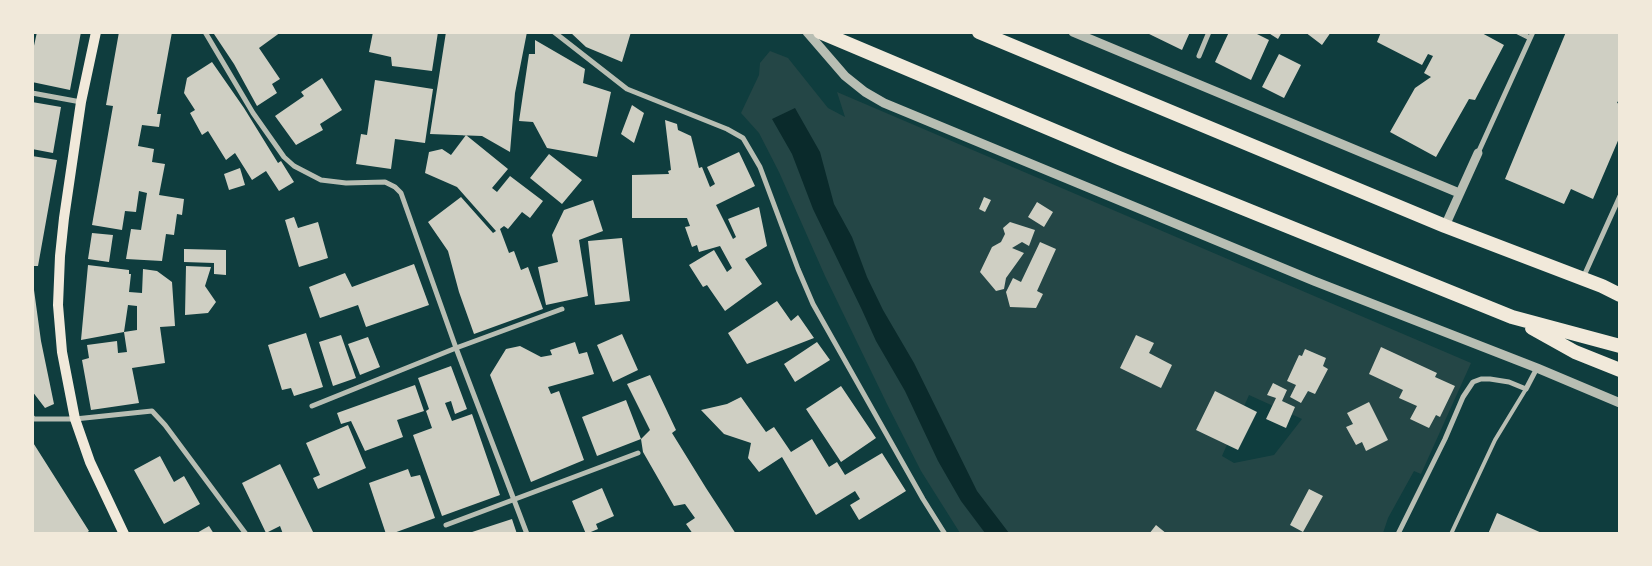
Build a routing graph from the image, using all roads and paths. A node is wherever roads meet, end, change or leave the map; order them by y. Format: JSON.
{"nodes":[{"id":1,"x":96,"y":32,"type":"edge"},
{"id":2,"x":205,"y":32,"type":"edge"},
{"id":3,"x":554,"y":32,"type":"edge"},
{"id":4,"x":807,"y":32,"type":"edge"},
{"id":5,"x":820,"y":32,"type":"edge"},
{"id":6,"x":979,"y":32,"type":"edge"},
{"id":7,"x":1073,"y":32,"type":"edge"},
{"id":8,"x":1209,"y":32,"type":"edge"},
{"id":9,"x":1518,"y":32,"type":"edge"},
{"id":10,"x":1531,"y":35,"type":"edge"},
{"id":11,"x":1198,"y":56,"type":"dead end"},
{"id":12,"x":32,"y":93,"type":"edge"},
{"id":13,"x":81,"y":102,"type":"junction"},
{"id":14,"x":1478,"y":153,"type":"joint"},
{"id":15,"x":1460,"y":193,"type":"junction"},
{"id":16,"x":1620,"y":196,"type":"edge"},
{"id":17,"x":1445,"y":226,"type":"junction"},
{"id":18,"x":1583,"y":278,"type":"junction"},
{"id":19,"x":1620,"y":293,"type":"edge"},
{"id":20,"x":562,"y":309,"type":"dead end"},
{"id":21,"x":1512,"y":317,"type":"junction"},
{"id":22,"x":1620,"y":346,"type":"edge"},
{"id":23,"x":456,"y":348,"type":"junction"},
{"id":24,"x":1536,"y":368,"type":"junction"},
{"id":25,"x":1620,"y":370,"type":"edge"},
{"id":26,"x":1526,"y":389,"type":"junction"},
{"id":27,"x":1620,"y":403,"type":"edge"},
{"id":28,"x":312,"y":406,"type":"dead end"},
{"id":29,"x":32,"y":417,"type":"edge"},
{"id":30,"x":75,"y":420,"type":"junction"},
{"id":31,"x":638,"y":453,"type":"dead end"},
{"id":32,"x":514,"y":500,"type":"junction"},
{"id":33,"x":446,"y":525,"type":"dead end"},
{"id":34,"x":124,"y":534,"type":"edge"},
{"id":35,"x":246,"y":534,"type":"edge"},
{"id":36,"x":527,"y":534,"type":"edge"},
{"id":37,"x":945,"y":534,"type":"edge"},
{"id":38,"x":1398,"y":534,"type":"edge"},
{"id":39,"x":1451,"y":534,"type":"edge"}],
"edges":[{"from":1,"to":13,"type":"main road"},
{"from":2,"to":23,"type":"street"},
{"from":3,"to":37,"type":"street"},
{"from":4,"to":24,"type":"street"},
{"from":5,"to":21,"type":"highway"},
{"from":6,"to":17,"type":"highway"},
{"from":7,"to":15,"type":"street"},
{"from":8,"to":11,"type":"street"},
{"from":9,"to":10,"type":"street"},
{"from":10,"to":14,"type":"street"},
{"from":12,"to":13,"type":"street"},
{"from":13,"to":30,"type":"main road"},
{"from":14,"to":15,"type":"street"},
{"from":15,"to":17,"type":"street"},
{"from":16,"to":18,"type":"street"},
{"from":17,"to":18,"type":"highway"},
{"from":18,"to":19,"type":"highway"},
{"from":20,"to":23,"type":"street"},
{"from":21,"to":22,"type":"highway"},
{"from":21,"to":25,"type":"highway"},
{"from":23,"to":28,"type":"street"},
{"from":23,"to":32,"type":"street"},
{"from":24,"to":26,"type":"street"},
{"from":24,"to":27,"type":"street"},
{"from":26,"to":38,"type":"street"},
{"from":26,"to":39,"type":"lane"},
{"from":29,"to":30,"type":"street"},
{"from":30,"to":34,"type":"main road"},
{"from":30,"to":35,"type":"street"},
{"from":31,"to":32,"type":"street"},
{"from":32,"to":33,"type":"street"},
{"from":32,"to":36,"type":"street"}]}
